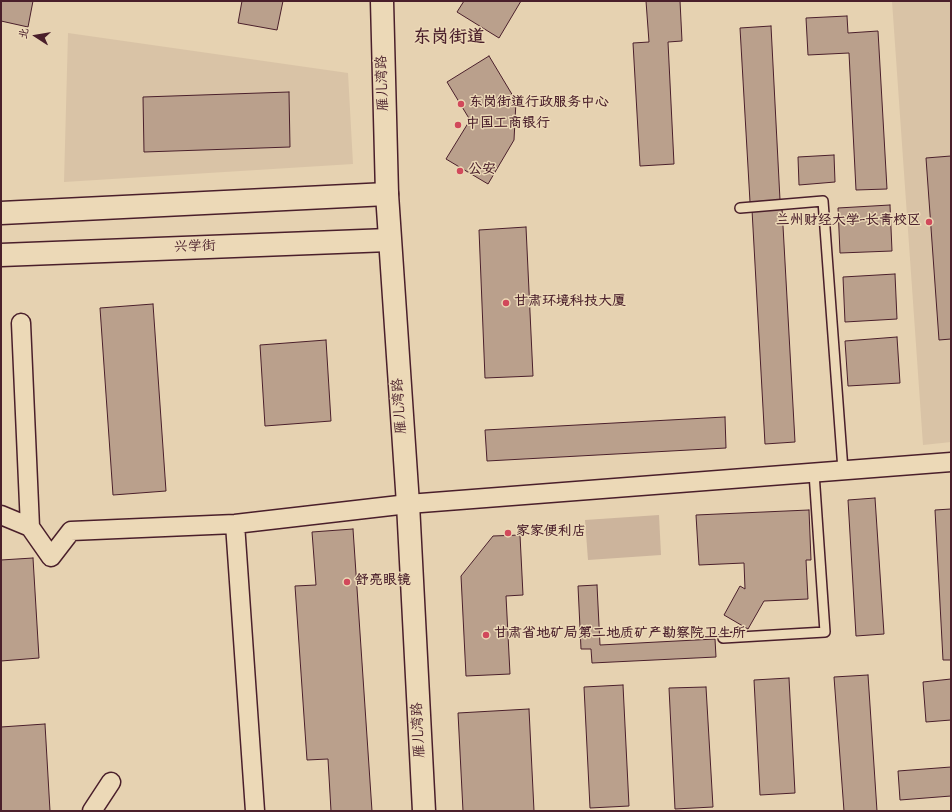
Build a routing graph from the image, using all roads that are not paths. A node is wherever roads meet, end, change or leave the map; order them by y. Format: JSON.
{"nodes":[{"id":1,"x":382,"y":1,"type":"edge"},
{"id":2,"x":387,"y":194,"type":"junction"},
{"id":3,"x":740,"y":208,"type":"dead end"},
{"id":4,"x":1,"y":213,"type":"edge"},
{"id":5,"x":389,"y":240,"type":"junction"},
{"id":6,"x":1,"y":256,"type":"edge"},
{"id":7,"x":21,"y":323,"type":"dead end"},
{"id":8,"x":951,"y":462,"type":"edge"},
{"id":9,"x":843,"y":470,"type":"junction"},
{"id":10,"x":814,"y":473,"type":"junction"},
{"id":11,"x":408,"y":504,"type":"junction"},
{"id":12,"x":1,"y":515,"type":"edge"},
{"id":13,"x":235,"y":524,"type":"junction"},
{"id":14,"x":30,"y":527,"type":"junction"},
{"id":15,"x":723,"y":638,"type":"dead end"},
{"id":16,"x":111,"y":782,"type":"dead end"},
{"id":17,"x":92,"y":811,"type":"edge"},
{"id":18,"x":255,"y":811,"type":"edge"},
{"id":19,"x":424,"y":811,"type":"edge"}],
"edges":[{"from":1,"to":2,"type":"main road","name":"雁儿湾路"},
{"from":2,"to":4,"type":"main road"},
{"from":2,"to":5,"type":"main road","name":"雁儿湾路"},
{"from":3,"to":9,"type":"lane"},
{"from":5,"to":6,"type":"main road","name":"兴学街"},
{"from":5,"to":11,"type":"main road","name":"雁儿湾路"},
{"from":7,"to":14,"type":"street"},
{"from":8,"to":9,"type":"street"},
{"from":9,"to":10,"type":"street"},
{"from":10,"to":11,"type":"street"},
{"from":10,"to":15,"type":"lane"},
{"from":11,"to":13,"type":"street"},
{"from":11,"to":19,"type":"main road","name":"雁儿湾路"},
{"from":12,"to":14,"type":"street"},
{"from":13,"to":14,"type":"street"},
{"from":13,"to":18,"type":"street"},
{"from":16,"to":17,"type":"street"}]}
